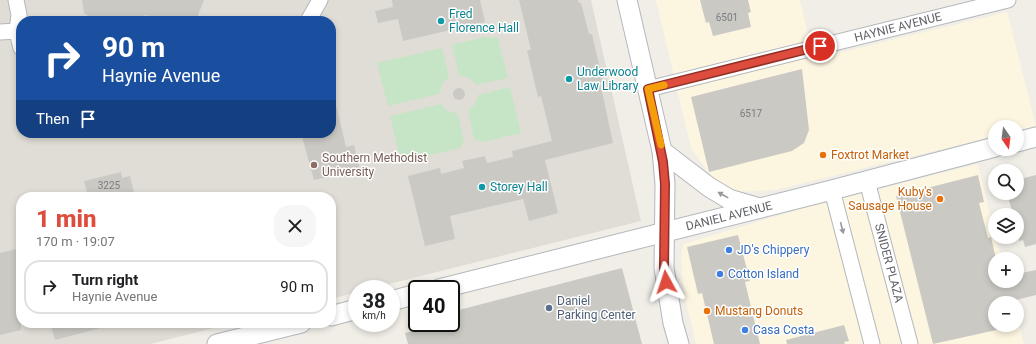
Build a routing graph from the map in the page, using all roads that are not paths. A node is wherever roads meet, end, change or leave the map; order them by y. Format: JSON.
{"nodes":[{"id":1,"x":16,"y":0,"type":"edge"},
{"id":2,"x":320,"y":0,"type":"edge"},
{"id":3,"x":627,"y":0,"type":"edge"},
{"id":4,"x":1008,"y":0,"type":"edge"},
{"id":5,"x":19,"y":16,"type":"edge"},
{"id":6,"x":311,"y":16,"type":"edge"},
{"id":7,"x":16,"y":31,"type":"edge"},
{"id":8,"x":0,"y":32,"type":"edge"},
{"id":9,"x":648,"y":89,"type":"junction"},
{"id":10,"x":1036,"y":137,"type":"edge"},
{"id":11,"x":1024,"y":140,"type":"edge"},
{"id":12,"x":988,"y":149,"type":"edge"},
{"id":13,"x":662,"y":151,"type":"junction"},
{"id":14,"x":867,"y":181,"type":"junction"},
{"id":15,"x":832,"y":190,"type":"junction"},
{"id":16,"x":760,"y":208,"type":"junction"},
{"id":17,"x":665,"y":232,"type":"junction"},
{"id":18,"x":460,"y":283,"type":"edge"},
{"id":19,"x":348,"y":311,"type":"edge"},
{"id":20,"x":336,"y":315,"type":"edge"},
{"id":21,"x":288,"y":328,"type":"edge"},
{"id":22,"x":258,"y":339,"type":"edge"},
{"id":23,"x":217,"y":344,"type":"edge"},
{"id":24,"x":679,"y":344,"type":"edge"},
{"id":25,"x":872,"y":344,"type":"edge"},
{"id":26,"x":910,"y":344,"type":"edge"}],
"edges":[{"from":1,"to":5,"type":"street"},
{"from":2,"to":6,"type":"street"},
{"from":3,"to":9,"type":"street"},
{"from":4,"to":9,"type":"street","name":"HAYNIE AVENUE"},
{"from":7,"to":8,"type":"street"},
{"from":9,"to":13,"type":"street"},
{"from":10,"to":11,"type":"street"},
{"from":12,"to":14,"type":"street","name":"DANIEL AVENUE"},
{"from":16,"to":13,"type":"street","one_way":true},
{"from":13,"to":17,"type":"street"},
{"from":14,"to":15,"type":"street","name":"DANIEL AVENUE"},
{"from":14,"to":26,"type":"street","name":"SNIDER PLAZA"},
{"from":15,"to":16,"type":"street","name":"DANIEL AVENUE"},
{"from":15,"to":25,"type":"street","one_way":true},
{"from":16,"to":17,"type":"street","name":"DANIEL AVENUE"},
{"from":17,"to":18,"type":"street","name":"DANIEL AVENUE"},
{"from":17,"to":24,"type":"street"},
{"from":19,"to":20,"type":"street"},
{"from":21,"to":22,"type":"street"},
{"from":22,"to":23,"type":"street"}]}
